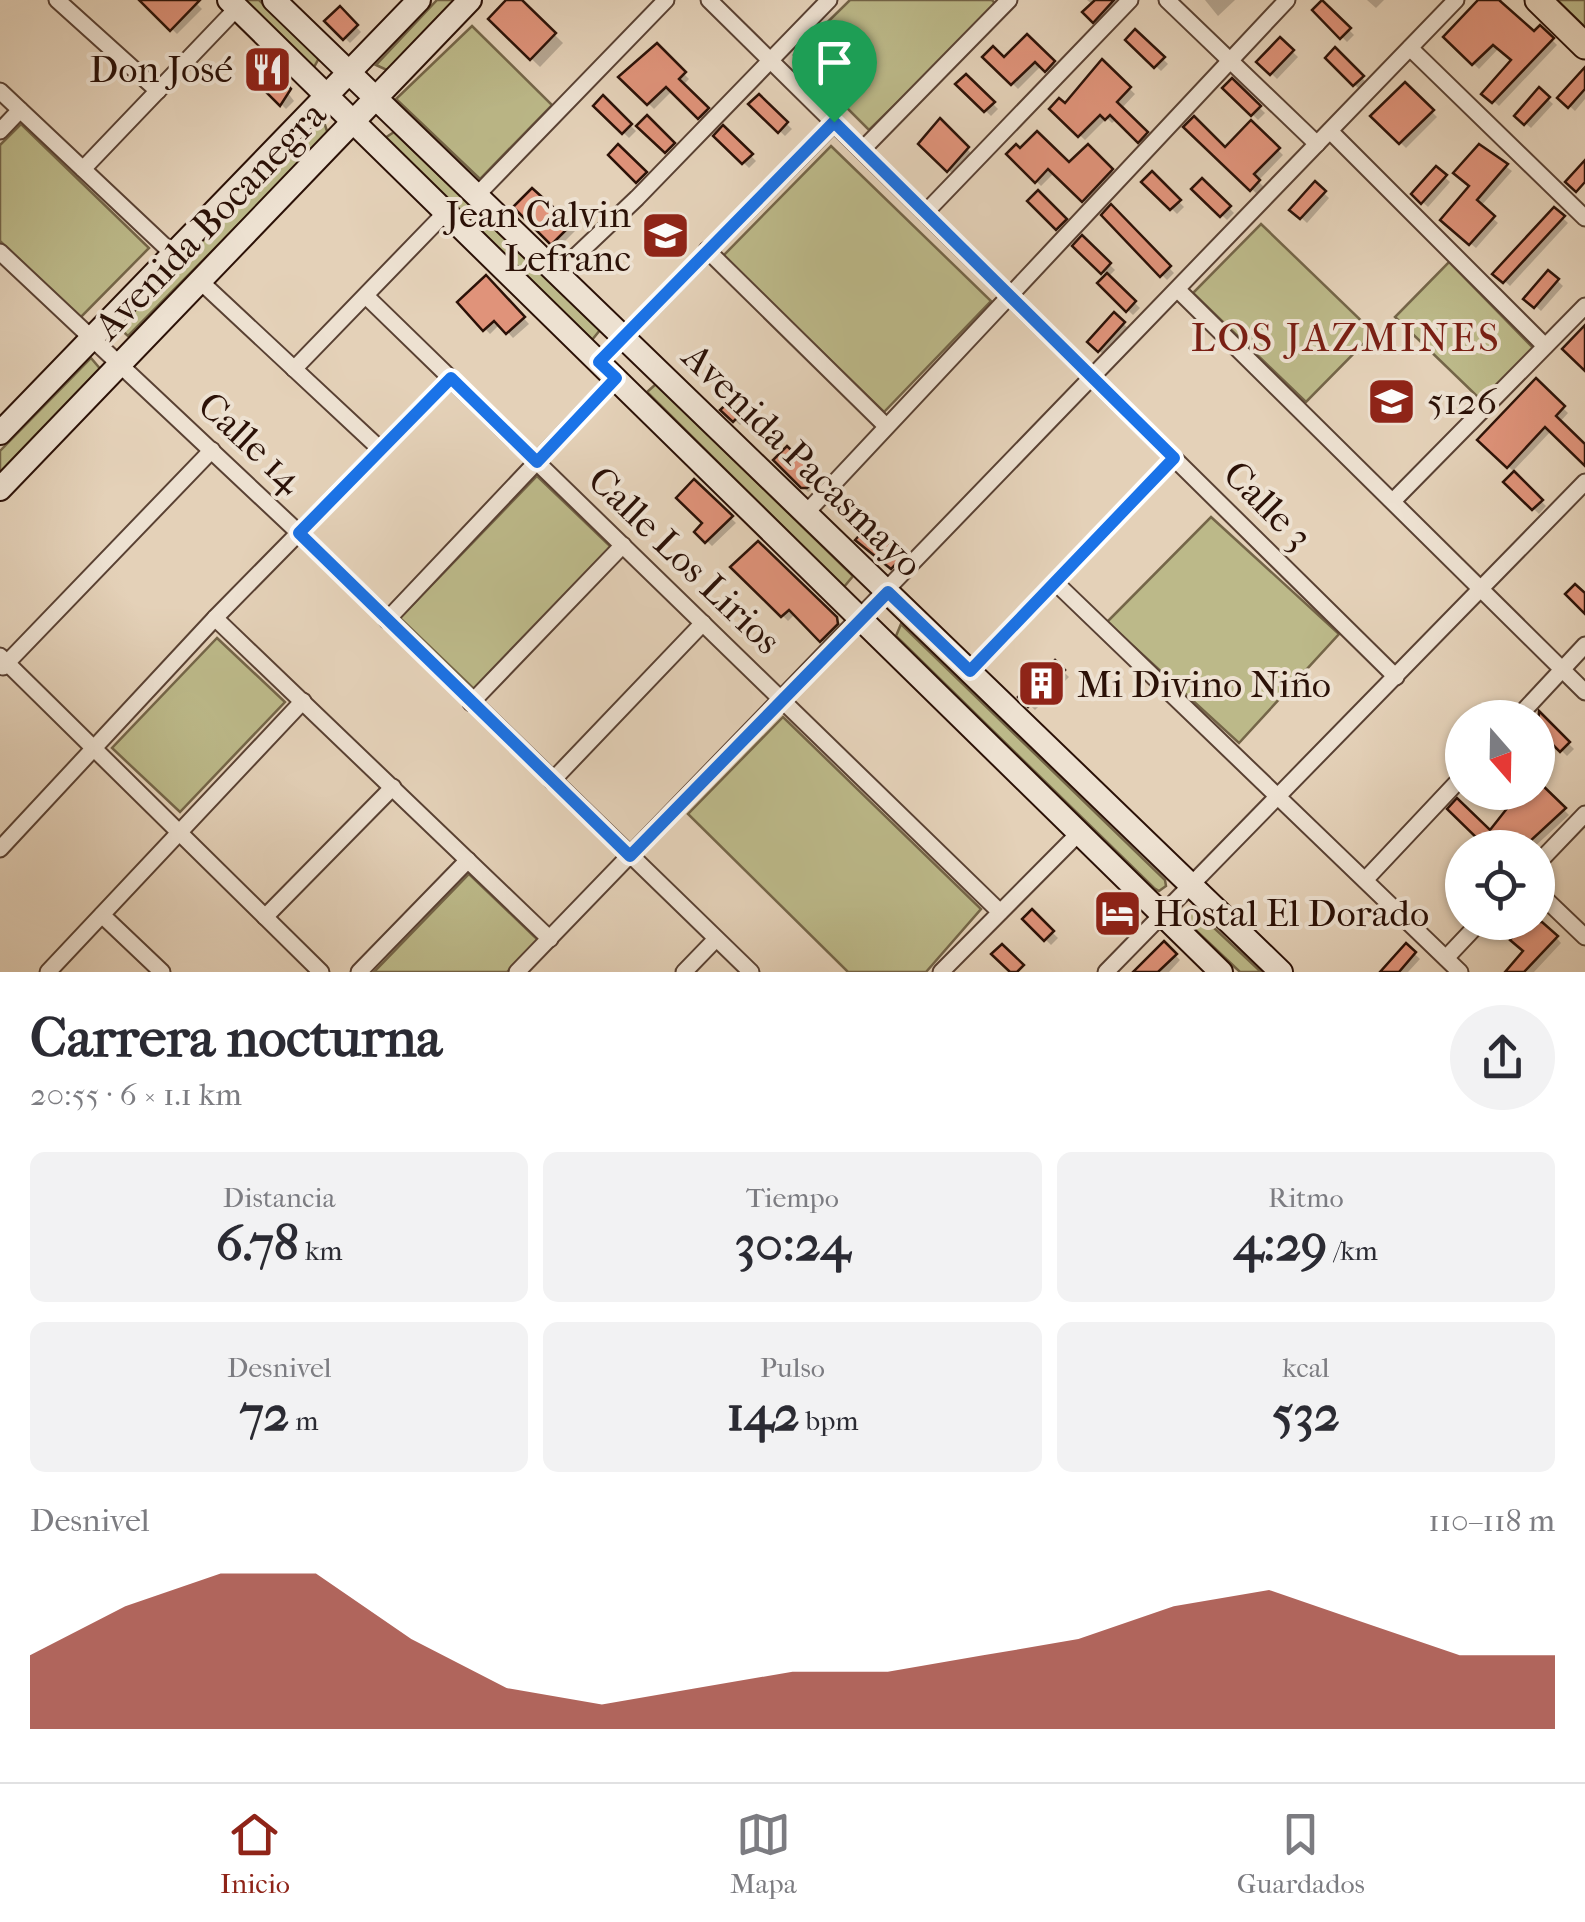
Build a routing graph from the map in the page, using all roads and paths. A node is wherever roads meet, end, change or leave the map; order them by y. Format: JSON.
{"nodes":[{"id":1,"x":57,"y":0,"type":"edge"},
{"id":2,"x":274,"y":0,"type":"edge"},
{"id":3,"x":419,"y":0,"type":"edge"},
{"id":4,"x":470,"y":0,"type":"edge"},
{"id":5,"x":666,"y":0,"type":"edge"},
{"id":6,"x":709,"y":0,"type":"edge"},
{"id":7,"x":829,"y":0,"type":"edge"},
{"id":8,"x":1010,"y":0,"type":"edge"},
{"id":9,"x":1130,"y":0,"type":"edge"},
{"id":10,"x":1167,"y":0,"type":"edge"},
{"id":11,"x":1287,"y":0,"type":"edge"},
{"id":12,"x":1456,"y":0,"type":"edge"},
{"id":13,"x":1538,"y":0,"type":"edge"},
{"id":14,"x":233,"y":4,"type":"edge"},
{"id":15,"x":1585,"y":46,"type":"edge"},
{"id":16,"x":1410,"y":48,"type":"junction"},
{"id":17,"x":1228,"y":60,"type":"junction"},
{"id":18,"x":771,"y":61,"type":"junction"},
{"id":19,"x":350,"y":71,"type":"junction"},
{"id":20,"x":0,"y":91,"type":"edge"},
{"id":21,"x":158,"y":91,"type":"junction"},
{"id":22,"x":328,"y":95,"type":"junction"},
{"id":23,"x":376,"y":96,"type":"junction"},
{"id":24,"x":20,"y":110,"type":"junction"},
{"id":25,"x":354,"y":120,"type":"junction"},
{"id":26,"x":834,"y":122,"type":"junction"},
{"id":27,"x":0,"y":132,"type":"edge"},
{"id":28,"x":1330,"y":132,"type":"junction"},
{"id":29,"x":1318,"y":144,"type":"junction"},
{"id":30,"x":862,"y":150,"type":"junction"},
{"id":31,"x":83,"y":169,"type":"junction"},
{"id":32,"x":478,"y":194,"type":"junction"},
{"id":33,"x":446,"y":212,"type":"junction"},
{"id":34,"x":925,"y":212,"type":"junction"},
{"id":35,"x":1585,"y":218,"type":"edge"},
{"id":36,"x":707,"y":250,"type":"junction"},
{"id":37,"x":0,"y":252,"type":"edge"},
{"id":38,"x":173,"y":254,"type":"junction"},
{"id":39,"x":558,"y":272,"type":"junction"},
{"id":40,"x":200,"y":281,"type":"junction"},
{"id":41,"x":1178,"y":290,"type":"junction"},
{"id":42,"x":366,"y":296,"type":"junction"},
{"id":43,"x":1009,"y":298,"type":"junction"},
{"id":44,"x":1585,"y":306,"type":"edge"},
{"id":45,"x":624,"y":336,"type":"junction"},
{"id":46,"x":91,"y":339,"type":"junction"},
{"id":47,"x":1545,"y":346,"type":"junction"},
{"id":48,"x":651,"y":362,"type":"junction"},
{"id":49,"x":121,"y":364,"type":"junction"},
{"id":50,"x":294,"y":369,"type":"junction"},
{"id":51,"x":613,"y":376,"type":"junction"},
{"id":52,"x":451,"y":378,"type":"junction"},
{"id":53,"x":1093,"y":378,"type":"junction"},
{"id":54,"x":886,"y":426,"type":"junction"},
{"id":55,"x":0,"y":433,"type":"edge"},
{"id":56,"x":379,"y":448,"type":"junction"},
{"id":57,"x":212,"y":450,"type":"junction"},
{"id":58,"x":1174,"y":458,"type":"junction"},
{"id":59,"x":537,"y":462,"type":"junction"},
{"id":60,"x":1585,"y":482,"type":"edge"},
{"id":61,"x":0,"y":489,"type":"edge"},
{"id":62,"x":1393,"y":502,"type":"junction"},
{"id":63,"x":807,"y":512,"type":"junction"},
{"id":64,"x":299,"y":533,"type":"junction"},
{"id":65,"x":623,"y":545,"type":"junction"},
{"id":66,"x":1057,"y":584,"type":"junction"},
{"id":67,"x":1482,"y":590,"type":"junction"},
{"id":68,"x":888,"y":592,"type":"junction"},
{"id":69,"x":216,"y":618,"type":"junction"},
{"id":70,"x":387,"y":620,"type":"junction"},
{"id":71,"x":861,"y":620,"type":"junction"},
{"id":72,"x":703,"y":623,"type":"junction"},
{"id":73,"x":1585,"y":646,"type":"edge"},
{"id":74,"x":2,"y":663,"type":"edge"},
{"id":75,"x":1562,"y":669,"type":"junction"},
{"id":76,"x":970,"y":671,"type":"junction"},
{"id":77,"x":1396,"y":677,"type":"junction"},
{"id":78,"x":1585,"y":692,"type":"edge"},
{"id":79,"x":782,"y":700,"type":"junction"},
{"id":80,"x":1534,"y":700,"type":"edge"},
{"id":81,"x":303,"y":702,"type":"junction"},
{"id":82,"x":470,"y":704,"type":"junction"},
{"id":83,"x":92,"y":748,"type":"junction"},
{"id":84,"x":552,"y":781,"type":"junction"},
{"id":85,"x":392,"y":787,"type":"junction"},
{"id":86,"x":1445,"y":794,"type":"edge"},
{"id":87,"x":1279,"y":798,"type":"junction"},
{"id":88,"x":1585,"y":814,"type":"edge"},
{"id":89,"x":180,"y":833,"type":"junction"},
{"id":90,"x":1078,"y":834,"type":"junction"},
{"id":91,"x":1555,"y":845,"type":"edge"},
{"id":92,"x":0,"y":849,"type":"edge"},
{"id":93,"x":630,"y":856,"type":"junction"},
{"id":94,"x":468,"y":860,"type":"junction"},
{"id":95,"x":1364,"y":880,"type":"junction"},
{"id":96,"x":1192,"y":886,"type":"junction"},
{"id":97,"x":1555,"y":908,"type":"edge"},
{"id":98,"x":1000,"y":912,"type":"junction"},
{"id":99,"x":102,"y":915,"type":"junction"},
{"id":100,"x":266,"y":917,"type":"junction"},
{"id":101,"x":1162,"y":917,"type":"junction"},
{"id":102,"x":1585,"y":937,"type":"edge"},
{"id":103,"x":550,"y":938,"type":"junction"},
{"id":104,"x":716,"y":939,"type":"junction"},
{"id":105,"x":1463,"y":940,"type":"edge"},
{"id":106,"x":1446,"y":958,"type":"junction"},
{"id":107,"x":48,"y":972,"type":"edge"},
{"id":108,"x":162,"y":972,"type":"edge"},
{"id":109,"x":321,"y":972,"type":"edge"},
{"id":110,"x":359,"y":972,"type":"edge"},
{"id":111,"x":517,"y":972,"type":"edge"},
{"id":112,"x":684,"y":972,"type":"edge"},
{"id":113,"x":750,"y":972,"type":"edge"},
{"id":114,"x":940,"y":972,"type":"edge"},
{"id":115,"x":1106,"y":972,"type":"edge"},
{"id":116,"x":1221,"y":972,"type":"edge"},
{"id":117,"x":1281,"y":972,"type":"edge"},
{"id":118,"x":1460,"y":972,"type":"edge"}],
"edges":[{"from":1,"to":21,"type":"street"},
{"from":2,"to":19,"type":"main road","name":"Avenida Pacasmayo"},
{"from":3,"to":19,"type":"main road","name":"Avenida Bocanegra"},
{"from":4,"to":23,"type":"main road","name":"Avenida Bocanegra"},
{"from":5,"to":32,"type":"street"},
{"from":6,"to":18,"type":"street","name":"Calle 3"},
{"from":7,"to":18,"type":"street"},
{"from":8,"to":30,"type":"street"},
{"from":9,"to":34,"type":"street"},
{"from":10,"to":17,"type":"street"},
{"from":11,"to":17,"type":"street"},
{"from":12,"to":16,"type":"street"},
{"from":13,"to":15,"type":"main road"},
{"from":14,"to":21,"type":"street"},
{"from":14,"to":22,"type":"main road","name":"Avenida Pacasmayo"},
{"from":16,"to":28,"type":"street"},
{"from":16,"to":35,"type":"street"},
{"from":17,"to":29,"type":"street"},
{"from":17,"to":43,"type":"street"},
{"from":18,"to":26,"type":"street","name":"Calle 3"},
{"from":18,"to":39,"type":"street"},
{"from":19,"to":22,"type":"main road","name":"Avenida Bocanegra"},
{"from":19,"to":23,"type":"main road","name":"Avenida Pacasmayo"},
{"from":20,"to":24,"type":"street"},
{"from":21,"to":31,"type":"street"},
{"from":22,"to":25,"type":"main road","name":"Avenida Pacasmayo"},
{"from":22,"to":38,"type":"main road","name":"Avenida Bocanegra"},
{"from":23,"to":25,"type":"main road","name":"Avenida Bocanegra"},
{"from":23,"to":32,"type":"main road","name":"Avenida Pacasmayo"},
{"from":24,"to":27,"type":"street"},
{"from":24,"to":31,"type":"street"},
{"from":25,"to":33,"type":"main road","name":"Avenida Pacasmayo"},
{"from":25,"to":40,"type":"main road","name":"Avenida Bocanegra"},
{"from":26,"to":30,"type":"street","name":"Calle 3"},
{"from":26,"to":36,"type":"street"},
{"from":28,"to":29,"type":"street"},
{"from":28,"to":47,"type":"street"},
{"from":29,"to":41,"type":"street"},
{"from":30,"to":34,"type":"street","name":"Calle 3"},
{"from":31,"to":38,"type":"street"},
{"from":32,"to":39,"type":"main road","name":"Avenida Pacasmayo"},
{"from":33,"to":42,"type":"street"},
{"from":33,"to":51,"type":"main road","name":"Avenida Pacasmayo"},
{"from":34,"to":43,"type":"street","name":"Calle 3"},
{"from":36,"to":45,"type":"street"},
{"from":36,"to":54,"type":"street"},
{"from":37,"to":46,"type":"street","name":"Calle 14"},
{"from":38,"to":46,"type":"main road","name":"Avenida Bocanegra"},
{"from":39,"to":45,"type":"main road","name":"Avenida Pacasmayo"},
{"from":40,"to":49,"type":"main road","name":"Avenida Bocanegra"},
{"from":40,"to":50,"type":"street"},
{"from":41,"to":53,"type":"street"},
{"from":41,"to":62,"type":"street"},
{"from":42,"to":50,"type":"street"},
{"from":42,"to":52,"type":"street","name":"Calle Los Lirios"},
{"from":43,"to":53,"type":"street","name":"Calle 3"},
{"from":43,"to":54,"type":"street"},
{"from":44,"to":47,"type":"street"},
{"from":45,"to":48,"type":"main road","name":"Avenida Pacasmayo"},
{"from":45,"to":51,"type":"street"},
{"from":46,"to":49,"type":"street","name":"Calle 14"},
{"from":46,"to":55,"type":"main road","name":"Avenida Bocanegra"},
{"from":47,"to":62,"type":"street"},
{"from":48,"to":51,"type":"main road"},
{"from":48,"to":63,"type":"main road","name":"Avenida Pacasmayo"},
{"from":49,"to":57,"type":"street","name":"Calle 14"},
{"from":49,"to":61,"type":"main road","name":"Avenida Bocanegra"},
{"from":50,"to":56,"type":"street"},
{"from":51,"to":59,"type":"street"},
{"from":51,"to":71,"type":"main road","name":"Avenida Pacasmayo"},
{"from":52,"to":56,"type":"street"},
{"from":52,"to":59,"type":"street","name":"Calle Los Lirios"},
{"from":53,"to":58,"type":"street","name":"Calle 3"},
{"from":53,"to":68,"type":"street"},
{"from":54,"to":63,"type":"street"},
{"from":56,"to":64,"type":"street"},
{"from":57,"to":64,"type":"street","name":"Calle 14"},
{"from":57,"to":74,"type":"street"},
{"from":58,"to":66,"type":"street"},
{"from":58,"to":77,"type":"street","name":"Calle 3"},
{"from":59,"to":65,"type":"street","name":"Calle Los Lirios"},
{"from":59,"to":70,"type":"street"},
{"from":60,"to":67,"type":"street"},
{"from":62,"to":67,"type":"street"},
{"from":63,"to":68,"type":"main road","name":"Avenida Pacasmayo"},
{"from":64,"to":69,"type":"street"},
{"from":64,"to":70,"type":"street","name":"Calle 14"},
{"from":65,"to":72,"type":"street","name":"Calle Los Lirios"},
{"from":65,"to":82,"type":"street"},
{"from":66,"to":76,"type":"street"},
{"from":66,"to":87,"type":"street"},
{"from":67,"to":75,"type":"street"},
{"from":67,"to":77,"type":"street"},
{"from":68,"to":71,"type":"street"},
{"from":68,"to":76,"type":"main road","name":"Avenida Pacasmayo"},
{"from":69,"to":81,"type":"street"},
{"from":69,"to":83,"type":"street"},
{"from":70,"to":82,"type":"street","name":"Calle 14"},
{"from":71,"to":79,"type":"street"},
{"from":71,"to":90,"type":"main road","name":"Avenida Pacasmayo"},
{"from":72,"to":79,"type":"street","name":"Calle Los Lirios"},
{"from":72,"to":84,"type":"street"},
{"from":73,"to":75,"type":"street"},
{"from":74,"to":83,"type":"street"},
{"from":75,"to":78,"type":"street"},
{"from":75,"to":80,"type":"street"},
{"from":76,"to":96,"type":"main road","name":"Avenida Pacasmayo"},
{"from":77,"to":87,"type":"street"},
{"from":79,"to":93,"type":"street"},
{"from":79,"to":98,"type":"street","name":"Calle Los Lirios"},
{"from":81,"to":85,"type":"street"},
{"from":81,"to":89,"type":"street"},
{"from":82,"to":84,"type":"street","name":"Calle 14"},
{"from":83,"to":89,"type":"street"},
{"from":83,"to":92,"type":"street"},
{"from":84,"to":93,"type":"street","name":"Calle 14"},
{"from":85,"to":94,"type":"street"},
{"from":85,"to":100,"type":"street"},
{"from":86,"to":95,"type":"street"},
{"from":87,"to":95,"type":"street"},
{"from":87,"to":96,"type":"street"},
{"from":88,"to":91,"type":"street"},
{"from":89,"to":99,"type":"street"},
{"from":89,"to":100,"type":"street"},
{"from":90,"to":98,"type":"street"},
{"from":90,"to":101,"type":"main road","name":"Avenida Pacasmayo"},
{"from":93,"to":103,"type":"street"},
{"from":93,"to":104,"type":"street","name":"Calle 14"},
{"from":94,"to":103,"type":"street"},
{"from":94,"to":110,"type":"street"},
{"from":95,"to":106,"type":"street"},
{"from":96,"to":101,"type":"street"},
{"from":96,"to":117,"type":"main road","name":"Avenida Pacasmayo"},
{"from":97,"to":102,"type":"street"},
{"from":98,"to":114,"type":"street"},
{"from":99,"to":107,"type":"street"},
{"from":99,"to":108,"type":"street"},
{"from":100,"to":109,"type":"street"},
{"from":101,"to":115,"type":"street"},
{"from":101,"to":116,"type":"main road","name":"Avenida Pacasmayo"},
{"from":103,"to":111,"type":"street"},
{"from":104,"to":112,"type":"street"},
{"from":104,"to":113,"type":"street","name":"Calle 14"},
{"from":105,"to":106,"type":"street"},
{"from":106,"to":118,"type":"street"}]}
